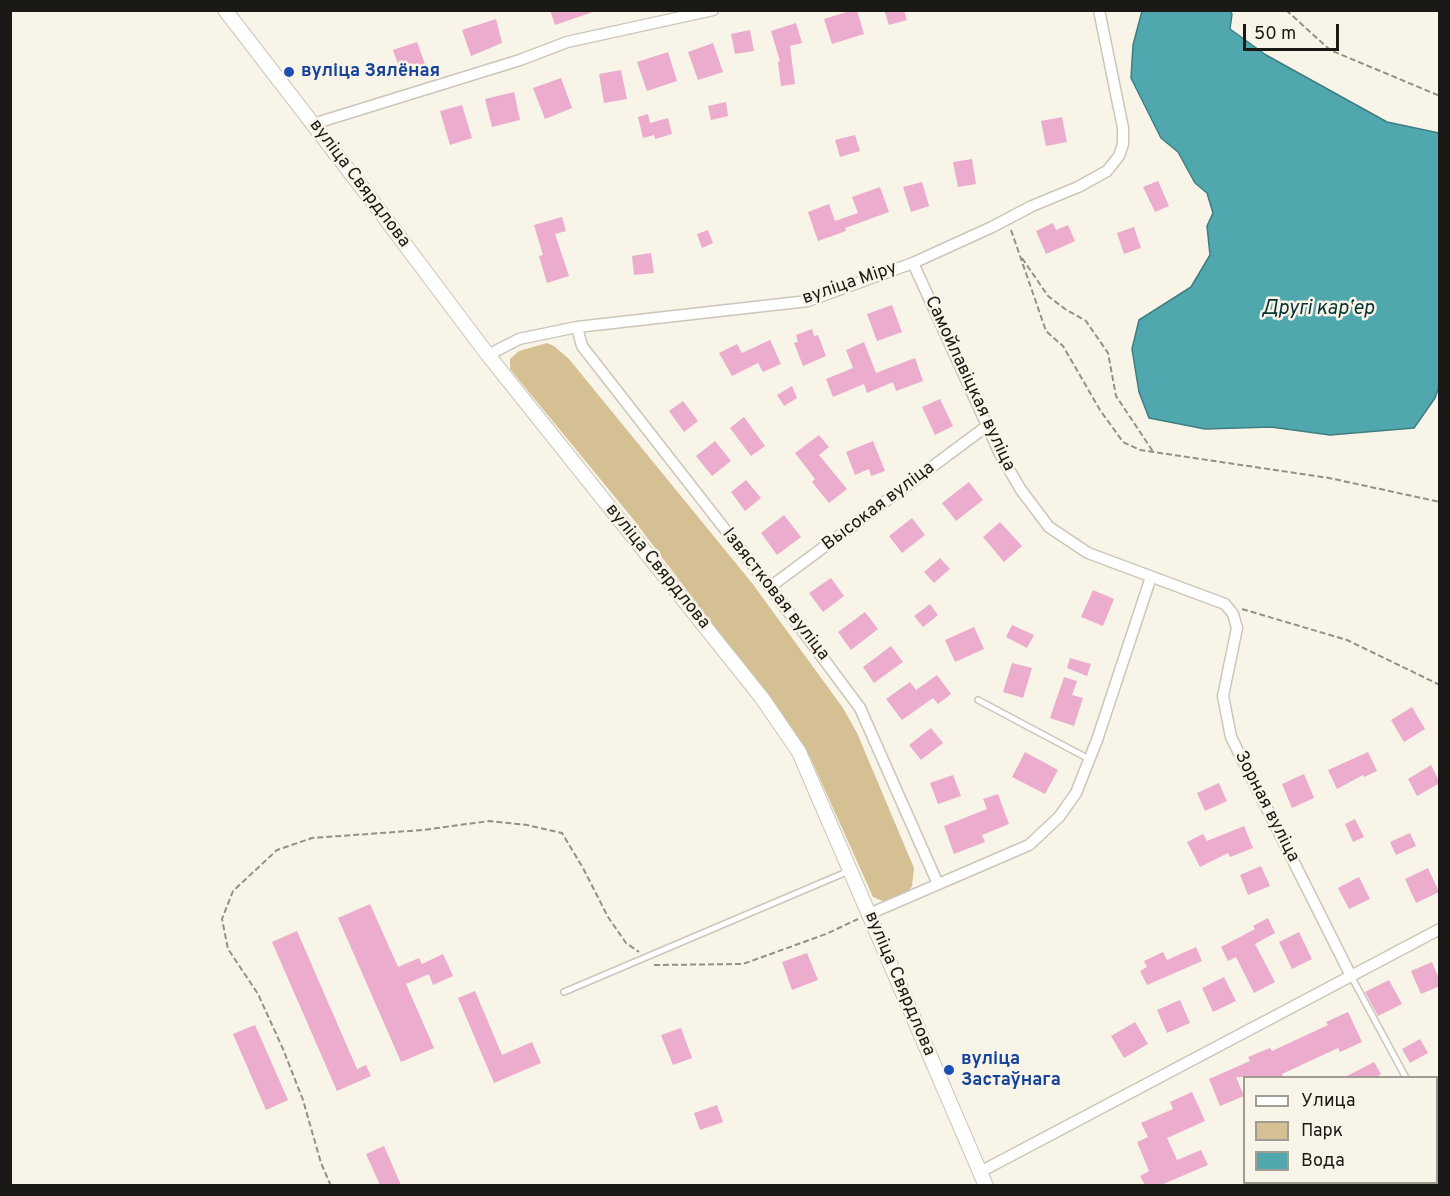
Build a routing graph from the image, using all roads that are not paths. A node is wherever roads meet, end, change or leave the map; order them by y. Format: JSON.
{"nodes":[{"id":1,"x":225,"y":10,"type":"edge"},
{"id":2,"x":713,"y":10,"type":"edge"},
{"id":3,"x":1099,"y":10,"type":"edge"},
{"id":4,"x":313,"y":124,"type":"junction"},
{"id":5,"x":913,"y":263,"type":"junction"},
{"id":6,"x":577,"y":327,"type":"junction"},
{"id":7,"x":488,"y":355,"type":"junction"},
{"id":8,"x":987,"y":426,"type":"junction"},
{"id":9,"x":1151,"y":577,"type":"junction"},
{"id":10,"x":770,"y":587,"type":"junction"},
{"id":11,"x":1236,"y":628,"type":"joint"},
{"id":12,"x":978,"y":700,"type":"dead end"},
{"id":13,"x":1089,"y":759,"type":"junction"},
{"id":14,"x":850,"y":870,"type":"junction"},
{"id":15,"x":938,"y":884,"type":"junction"},
{"id":16,"x":869,"y":914,"type":"junction"},
{"id":17,"x":1440,"y":930,"type":"edge"},
{"id":18,"x":1351,"y":976,"type":"junction"},
{"id":19,"x":564,"y":992,"type":"dead end"},
{"id":20,"x":1405,"y":1076,"type":"edge"},
{"id":21,"x":983,"y":1179,"type":"edge"}],
"edges":[{"from":1,"to":4,"type":"street","name":"вуліца Свярдлова"},
{"from":2,"to":4,"type":"street"},
{"from":3,"to":5,"type":"street","name":"вуліца Міру"},
{"from":4,"to":7,"type":"street","name":"вуліца Свярдлова"},
{"from":5,"to":6,"type":"street","name":"вуліца Міру"},
{"from":5,"to":8,"type":"street","name":"Самойлавіцкая вуліца"},
{"from":6,"to":7,"type":"street","name":"вуліца Міру"},
{"from":6,"to":10,"type":"street","name":"Ізвястковая вуліца"},
{"from":7,"to":14,"type":"street","name":"вуліца Свярдлова"},
{"from":8,"to":9,"type":"street","name":"Самойлавіцкая вуліца"},
{"from":8,"to":10,"type":"street","name":"Высокая вуліца"},
{"from":9,"to":11,"type":"street","name":"Самойлавіцкая вуліца"},
{"from":9,"to":13,"type":"street"},
{"from":10,"to":15,"type":"street","name":"Ізвястковая вуліца"},
{"from":11,"to":18,"type":"street","name":"Зорная вуліца"},
{"from":12,"to":13,"type":"lane"},
{"from":13,"to":15,"type":"street"},
{"from":14,"to":16,"type":"street","name":"вуліца Свярдлова"},
{"from":14,"to":19,"type":"lane"},
{"from":15,"to":16,"type":"street"},
{"from":16,"to":21,"type":"street","name":"вуліца Свярдлова"},
{"from":17,"to":18,"type":"street"},
{"from":18,"to":20,"type":"lane"},
{"from":18,"to":21,"type":"street"}]}
